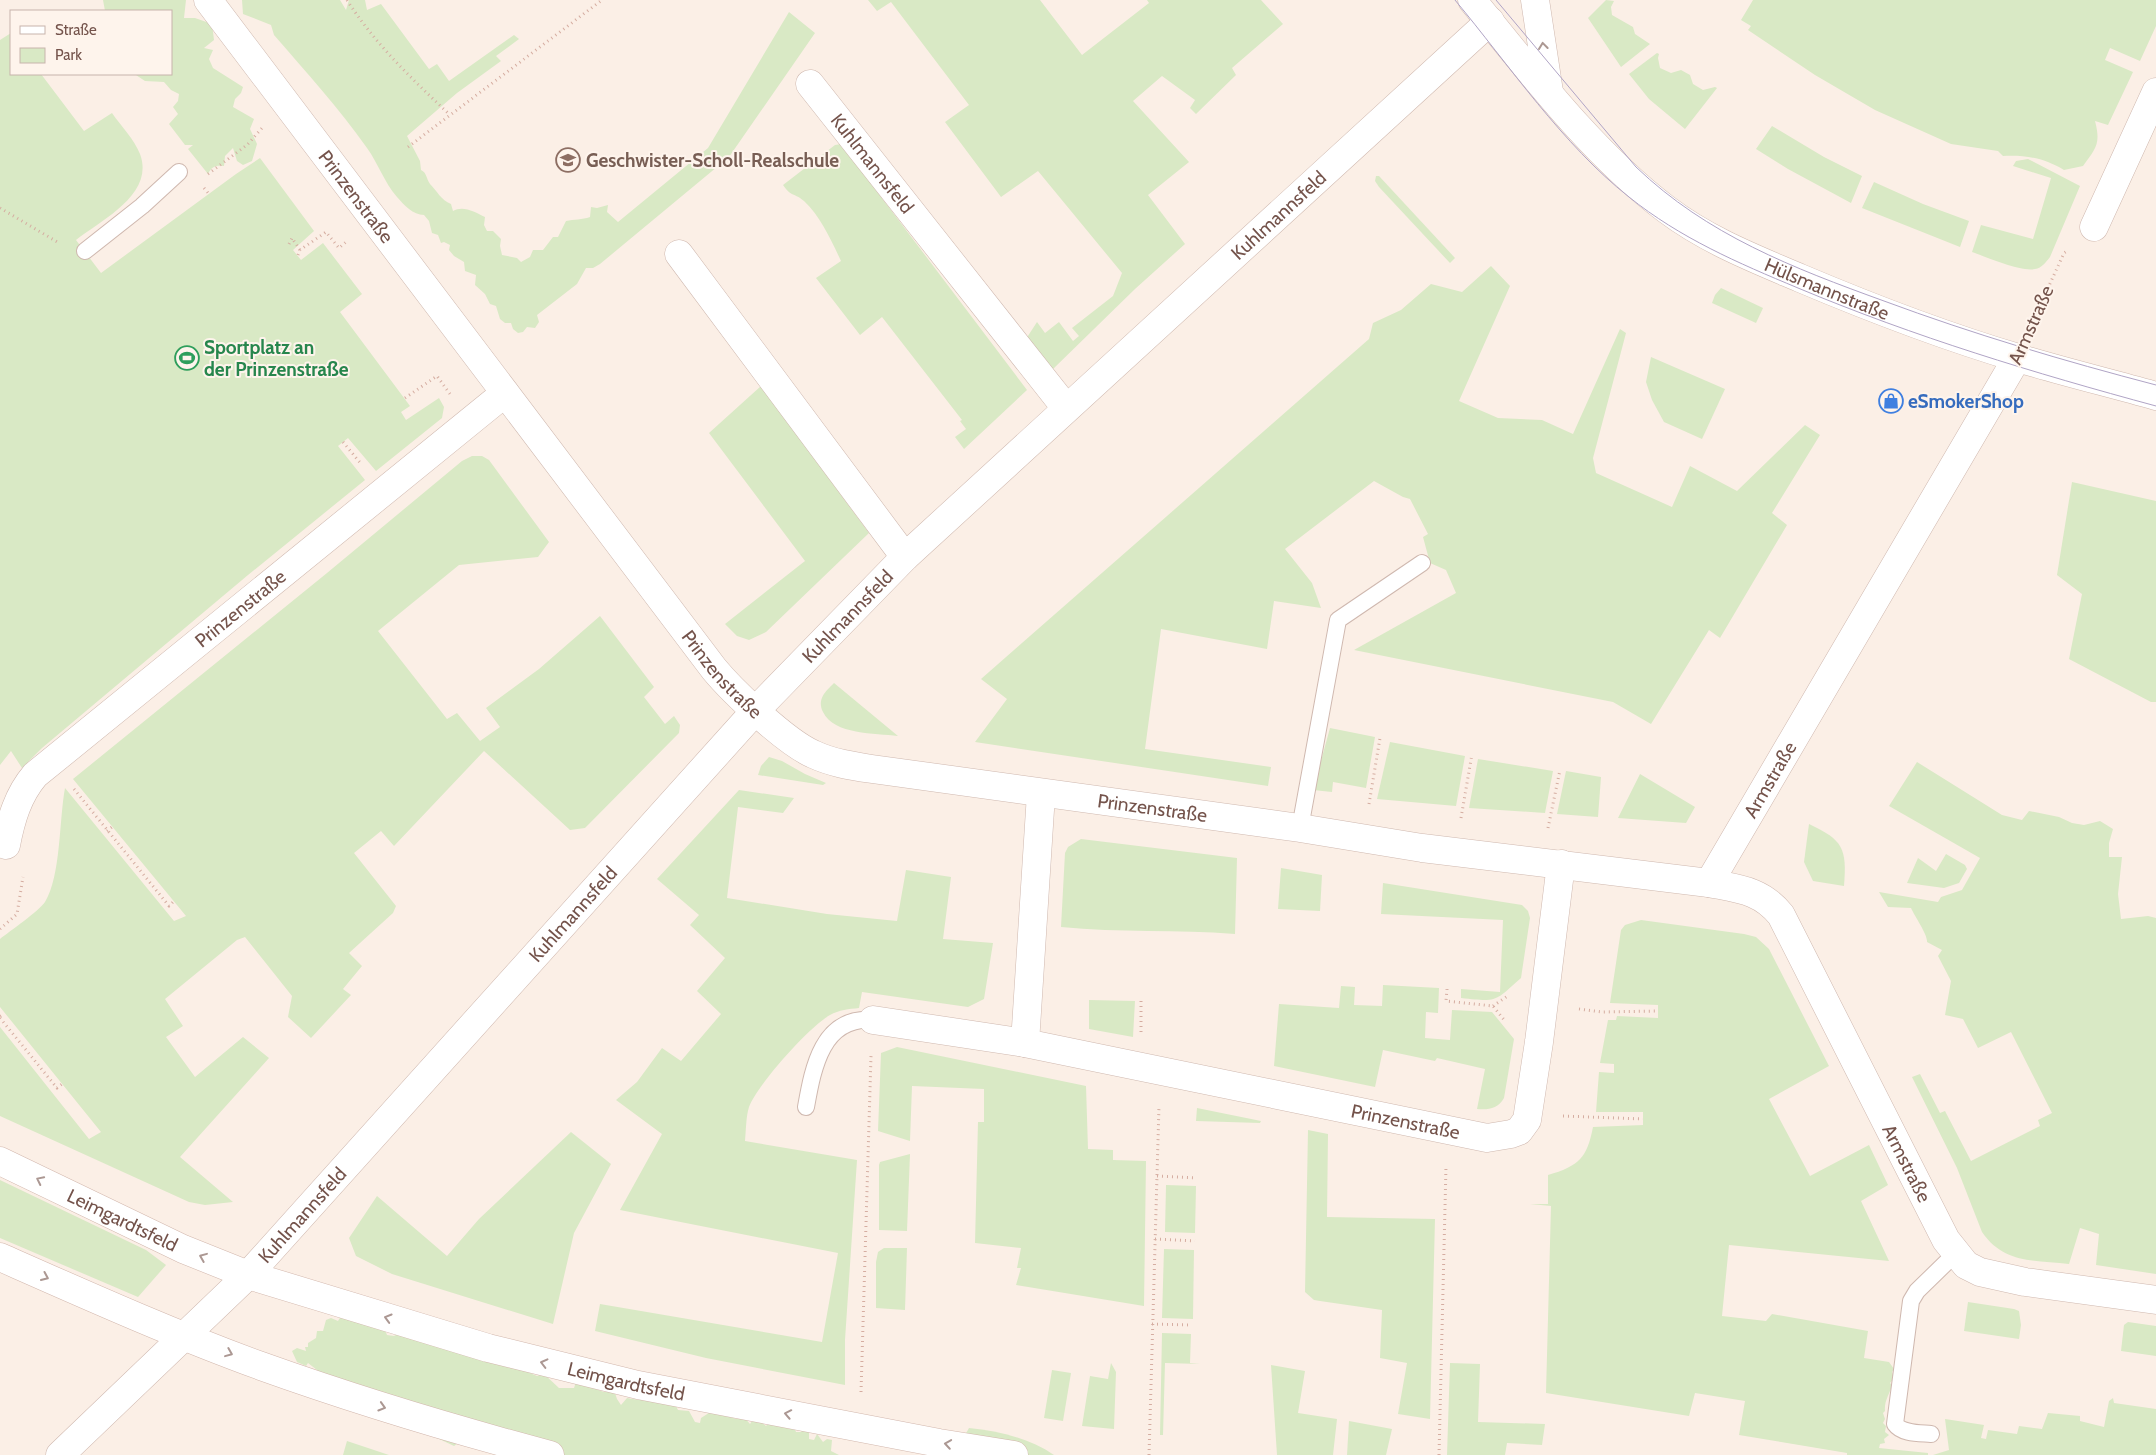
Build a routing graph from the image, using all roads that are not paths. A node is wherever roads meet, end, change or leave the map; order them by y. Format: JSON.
{"nodes":[{"id":1,"x":208,"y":0,"type":"edge"},
{"id":2,"x":1472,"y":0,"type":"edge"},
{"id":3,"x":1535,"y":0,"type":"edge"},
{"id":4,"x":1490,"y":21,"type":"junction"},
{"id":5,"x":810,"y":84,"type":"dead end"},
{"id":6,"x":1550,"y":92,"type":"junction"},
{"id":7,"x":2156,"y":92,"type":"edge"},
{"id":8,"x":179,"y":172,"type":"dead end"},
{"id":9,"x":2094,"y":227,"type":"road end"},
{"id":10,"x":85,"y":251,"type":"road end"},
{"id":11,"x":679,"y":254,"type":"dead end"},
{"id":12,"x":2017,"y":358,"type":"junction"},
{"id":13,"x":505,"y":393,"type":"junction"},
{"id":14,"x":2156,"y":396,"type":"edge"},
{"id":15,"x":1066,"y":408,"type":"junction"},
{"id":16,"x":905,"y":557,"type":"junction"},
{"id":17,"x":1422,"y":563,"type":"dead end"},
{"id":18,"x":756,"y":710,"type":"junction"},
{"id":19,"x":1041,"y":794,"type":"junction"},
{"id":20,"x":1300,"y":828,"type":"junction"},
{"id":21,"x":3,"y":848,"type":"edge"},
{"id":22,"x":1551,"y":862,"type":"junction"},
{"id":23,"x":1709,"y":883,"type":"junction"},
{"id":24,"x":873,"y":1020,"type":"joint"},
{"id":25,"x":1025,"y":1043,"type":"junction"},
{"id":26,"x":806,"y":1107,"type":"dead end"},
{"id":27,"x":0,"y":1161,"type":"edge"},
{"id":28,"x":1955,"y":1254,"type":"junction"},
{"id":29,"x":0,"y":1257,"type":"edge"},
{"id":30,"x":248,"y":1276,"type":"junction"},
{"id":31,"x":2156,"y":1300,"type":"edge"},
{"id":32,"x":183,"y":1335,"type":"junction"},
{"id":33,"x":1931,"y":1434,"type":"dead end"},
{"id":34,"x":60,"y":1455,"type":"edge"},
{"id":35,"x":550,"y":1455,"type":"edge"},
{"id":36,"x":1014,"y":1455,"type":"edge"}],
"edges":[{"from":1,"to":13,"type":"street","name":"Prinzenstraße"},
{"from":2,"to":4,"type":"street","name":"Hülsmannstraße"},
{"from":6,"to":3,"type":"street","one_way":true},
{"from":4,"to":6,"type":"street","name":"Hülsmannstraße"},
{"from":4,"to":15,"type":"street","name":"Kuhlmannsfeld"},
{"from":5,"to":15,"type":"street","name":"Kuhlmannsfeld"},
{"from":6,"to":12,"type":"street","name":"Hülsmannstraße"},
{"from":7,"to":9,"type":"street"},
{"from":8,"to":10,"type":"lane"},
{"from":11,"to":16,"type":"street","name":"Kuhlmannsfeld"},
{"from":12,"to":14,"type":"street","name":"Hülsmannstraße"},
{"from":12,"to":23,"type":"street","name":"Armstraße"},
{"from":13,"to":18,"type":"street","name":"Prinzenstraße"},
{"from":13,"to":21,"type":"street","name":"Prinzenstraße"},
{"from":15,"to":16,"type":"street","name":"Kuhlmannsfeld"},
{"from":16,"to":18,"type":"street","name":"Kuhlmannsfeld"},
{"from":17,"to":20,"type":"lane"},
{"from":18,"to":19,"type":"street","name":"Prinzenstraße"},
{"from":18,"to":30,"type":"street","name":"Kuhlmannsfeld"},
{"from":19,"to":20,"type":"street","name":"Prinzenstraße"},
{"from":19,"to":25,"type":"street"},
{"from":20,"to":22,"type":"street","name":"Prinzenstraße"},
{"from":22,"to":23,"type":"street","name":"Prinzenstraße"},
{"from":22,"to":25,"type":"street","name":"Prinzenstraße"},
{"from":23,"to":28,"type":"street","name":"Armstraße"},
{"from":24,"to":25,"type":"street","name":"Prinzenstraße"},
{"from":24,"to":26,"type":"lane"},
{"from":30,"to":27,"type":"street","name":"Leimgardtsfeld","one_way":true},
{"from":28,"to":31,"type":"street","name":"Armstraße"},
{"from":28,"to":33,"type":"lane"},
{"from":29,"to":32,"type":"street","one_way":true},
{"from":30,"to":32,"type":"street"},
{"from":36,"to":30,"type":"street","name":"Leimgardtsfeld","one_way":true},
{"from":32,"to":34,"type":"street"},
{"from":32,"to":35,"type":"street","one_way":true}]}
